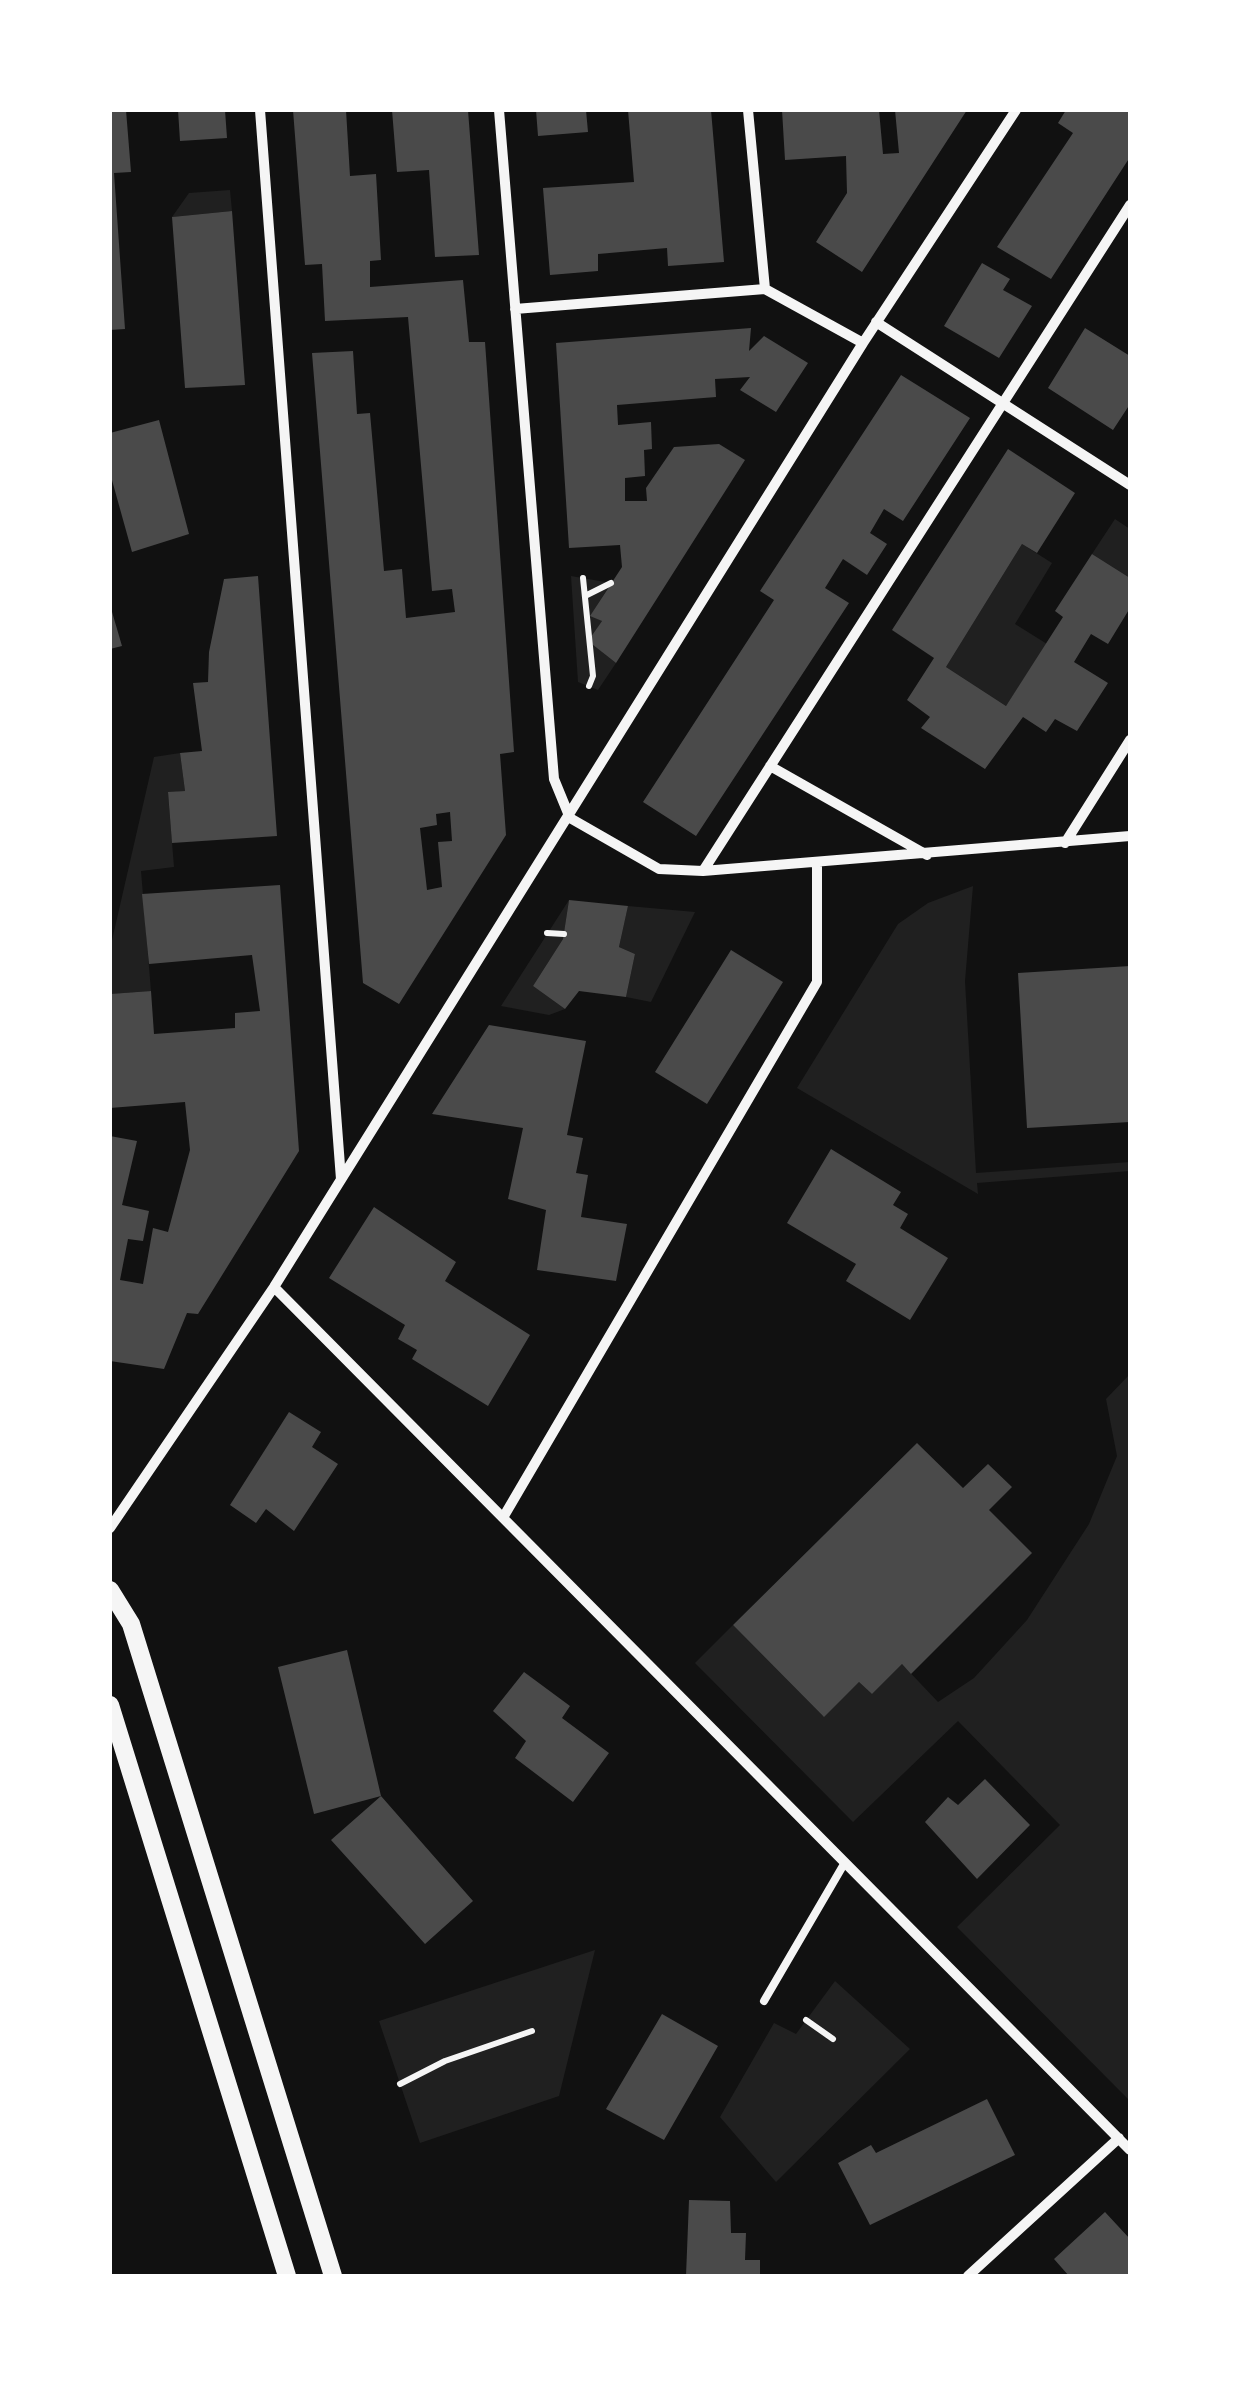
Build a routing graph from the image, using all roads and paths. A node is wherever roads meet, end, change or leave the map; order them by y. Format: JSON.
{"nodes":[{"id":1,"x":260,"y":110,"type":"edge"},
{"id":2,"x":499,"y":110,"type":"edge"},
{"id":3,"x":748,"y":110,"type":"edge"},
{"id":4,"x":1016,"y":110,"type":"edge"},
{"id":5,"x":1130,"y":204,"type":"edge"},
{"id":6,"x":765,"y":289,"type":"junction"},
{"id":7,"x":516,"y":310,"type":"junction"},
{"id":8,"x":876,"y":322,"type":"junction"},
{"id":9,"x":862,"y":343,"type":"junction"},
{"id":10,"x":1003,"y":403,"type":"junction"},
{"id":11,"x":1130,"y":485,"type":"edge"},
{"id":12,"x":584,"y":578,"type":"dead end"},
{"id":13,"x":611,"y":583,"type":"dead end"},
{"id":14,"x":585,"y":596,"type":"junction"},
{"id":15,"x":589,"y":686,"type":"dead end"},
{"id":16,"x":1130,"y":740,"type":"edge"},
{"id":17,"x":770,"y":766,"type":"junction"},
{"id":18,"x":570,"y":818,"type":"junction"},
{"id":19,"x":1130,"y":836,"type":"edge"},
{"id":20,"x":1066,"y":842,"type":"junction"},
{"id":21,"x":928,"y":856,"type":"junction"},
{"id":22,"x":817,"y":864,"type":"junction"},
{"id":23,"x":703,"y":872,"type":"junction"},
{"id":24,"x":547,"y":933,"type":"dead end"},
{"id":25,"x":564,"y":934,"type":"dead end"},
{"id":26,"x":341,"y":1180,"type":"junction"},
{"id":27,"x":274,"y":1287,"type":"junction"},
{"id":28,"x":504,"y":1516,"type":"junction"},
{"id":29,"x":110,"y":1528,"type":"edge"},
{"id":30,"x":110,"y":1590,"type":"edge"},
{"id":31,"x":110,"y":1705,"type":"edge"},
{"id":32,"x":844,"y":1864,"type":"junction"},
{"id":33,"x":764,"y":2001,"type":"dead end"},
{"id":34,"x":806,"y":2020,"type":"dead end"},
{"id":35,"x":532,"y":2031,"type":"dead end"},
{"id":36,"x":833,"y":2039,"type":"dead end"},
{"id":37,"x":400,"y":2084,"type":"dead end"},
{"id":38,"x":1119,"y":2138,"type":"junction"},
{"id":39,"x":1130,"y":2150,"type":"edge"},
{"id":40,"x":287,"y":2276,"type":"edge"},
{"id":41,"x":333,"y":2276,"type":"edge"},
{"id":42,"x":968,"y":2276,"type":"edge"}],
"edges":[{"from":1,"to":26,"type":"street"},
{"from":2,"to":7,"type":"street"},
{"from":3,"to":6,"type":"street"},
{"from":4,"to":8,"type":"street"},
{"from":5,"to":10,"type":"street"},
{"from":6,"to":7,"type":"street"},
{"from":6,"to":9,"type":"street"},
{"from":7,"to":18,"type":"street"},
{"from":8,"to":9,"type":"street"},
{"from":8,"to":10,"type":"street"},
{"from":9,"to":18,"type":"street"},
{"from":10,"to":11,"type":"street"},
{"from":10,"to":17,"type":"street"},
{"from":12,"to":14,"type":"path"},
{"from":13,"to":14,"type":"path"},
{"from":14,"to":15,"type":"path"},
{"from":16,"to":20,"type":"street"},
{"from":17,"to":21,"type":"street"},
{"from":17,"to":23,"type":"street"},
{"from":18,"to":23,"type":"street"},
{"from":18,"to":26,"type":"street"},
{"from":19,"to":20,"type":"street"},
{"from":20,"to":21,"type":"street"},
{"from":21,"to":22,"type":"street"},
{"from":22,"to":23,"type":"street"},
{"from":22,"to":28,"type":"street"},
{"from":24,"to":25,"type":"path"},
{"from":26,"to":27,"type":"street"},
{"from":27,"to":28,"type":"street"},
{"from":27,"to":29,"type":"street"},
{"from":28,"to":32,"type":"street"},
{"from":30,"to":41,"type":"street"},
{"from":31,"to":40,"type":"street"},
{"from":32,"to":33,"type":"lane"},
{"from":32,"to":38,"type":"street"},
{"from":34,"to":36,"type":"path"},
{"from":35,"to":37,"type":"path"},
{"from":38,"to":39,"type":"street"},
{"from":38,"to":42,"type":"street"}]}
